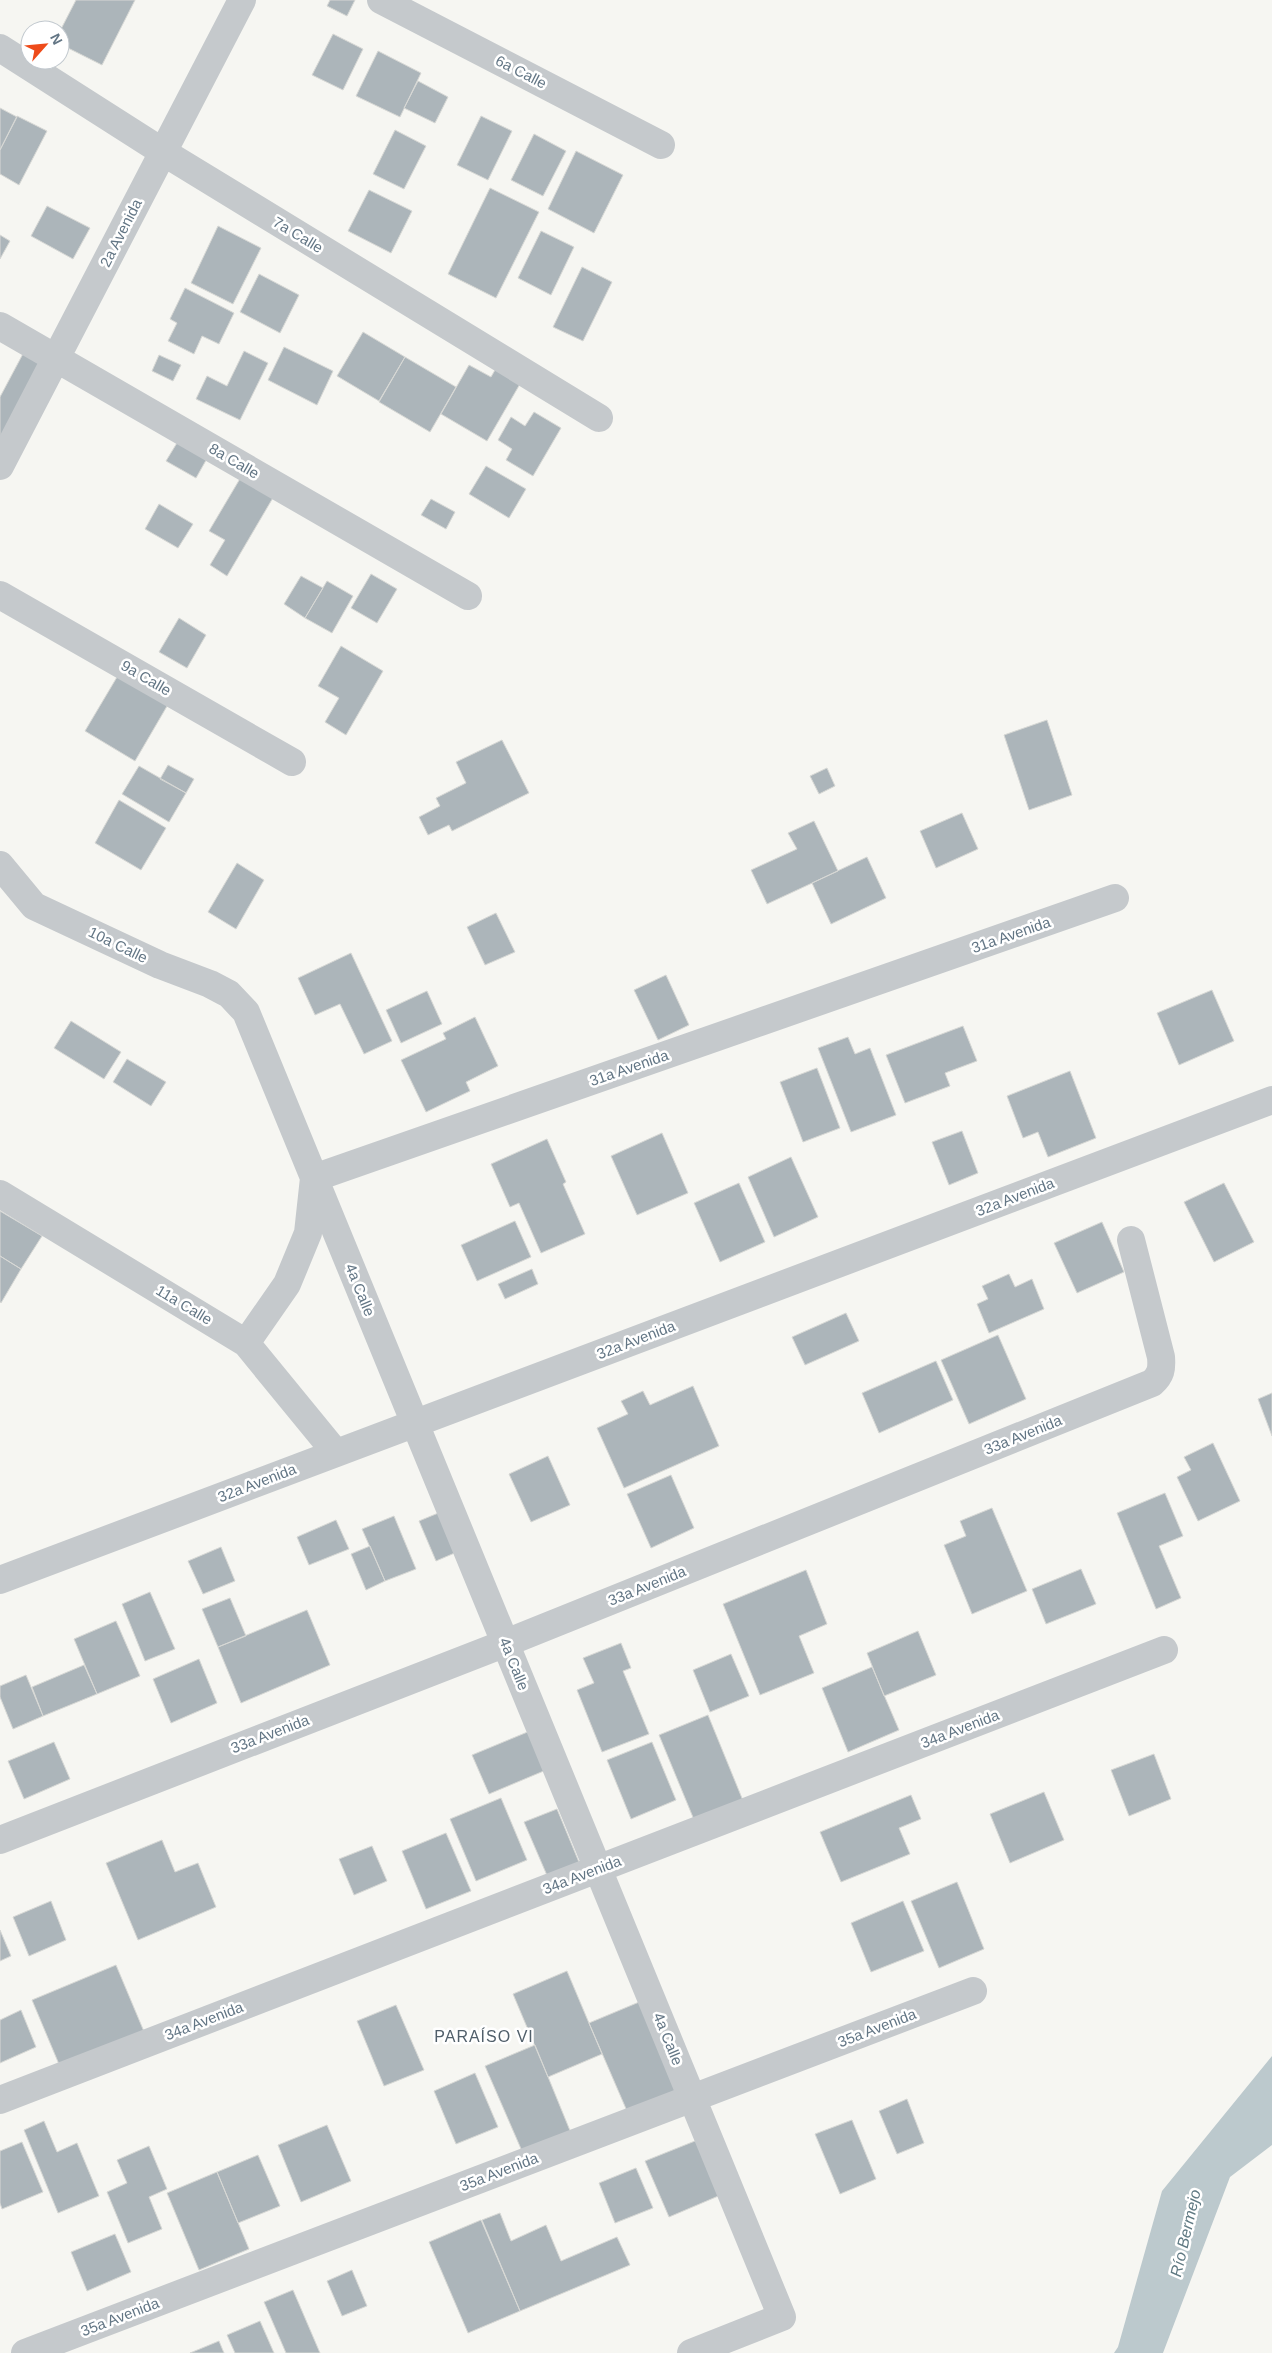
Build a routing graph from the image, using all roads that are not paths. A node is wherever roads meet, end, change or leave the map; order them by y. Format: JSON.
{"nodes":[{"id":1,"x":242,"y":0,"type":"edge"},
{"id":2,"x":381,"y":0,"type":"edge"},
{"id":3,"x":0,"y":48,"type":"edge"},
{"id":4,"x":661,"y":145,"type":"dead end"},
{"id":5,"x":162,"y":152,"type":"junction"},
{"id":6,"x":0,"y":326,"type":"edge"},
{"id":7,"x":56,"y":358,"type":"junction"},
{"id":8,"x":599,"y":418,"type":"dead end"},
{"id":9,"x":0,"y":466,"type":"edge"},
{"id":10,"x":0,"y":595,"type":"edge"},
{"id":11,"x":468,"y":596,"type":"dead end"},
{"id":12,"x":292,"y":762,"type":"dead end"},
{"id":13,"x":0,"y":866,"type":"edge"},
{"id":14,"x":1115,"y":898,"type":"dead end"},
{"id":15,"x":246,"y":1012,"type":"joint"},
{"id":16,"x":1272,"y":1100,"type":"edge"},
{"id":17,"x":314,"y":1178,"type":"junction"},
{"id":18,"x":0,"y":1194,"type":"edge"},
{"id":19,"x":1131,"y":1240,"type":"dead end"},
{"id":20,"x":246,"y":1343,"type":"junction"},
{"id":21,"x":415,"y":1423,"type":"junction"},
{"id":22,"x":336,"y":1453,"type":"junction"},
{"id":23,"x":0,"y":1580,"type":"edge"},
{"id":24,"x":506,"y":1643,"type":"junction"},
{"id":25,"x":1164,"y":1650,"type":"dead end"},
{"id":26,"x":0,"y":1840,"type":"edge"},
{"id":27,"x":598,"y":1869,"type":"junction"},
{"id":28,"x":973,"y":1991,"type":"dead end"},
{"id":29,"x":692,"y":2098,"type":"junction"},
{"id":30,"x":0,"y":2100,"type":"edge"},
{"id":31,"x":25,"y":2353,"type":"edge"},
{"id":32,"x":691,"y":2353,"type":"edge"}],
"edges":[{"from":1,"to":5,"type":"street","name":"2a Avenida"},
{"from":2,"to":4,"type":"street","name":"6a Calle"},
{"from":3,"to":5,"type":"street","name":"7a Calle"},
{"from":5,"to":7,"type":"street","name":"2a Avenida"},
{"from":5,"to":8,"type":"street","name":"7a Calle"},
{"from":6,"to":7,"type":"street","name":"8a Calle"},
{"from":7,"to":9,"type":"street","name":"2a Avenida"},
{"from":7,"to":11,"type":"street","name":"8a Calle"},
{"from":10,"to":12,"type":"street","name":"9a Calle"},
{"from":13,"to":15,"type":"street","name":"10a Calle"},
{"from":14,"to":17,"type":"street","name":"31a Avenida"},
{"from":15,"to":17,"type":"street","name":"4a Calle"},
{"from":16,"to":21,"type":"street","name":"32a Avenida"},
{"from":17,"to":20,"type":"street"},
{"from":17,"to":21,"type":"street","name":"4a Calle"},
{"from":18,"to":20,"type":"street","name":"11a Calle"},
{"from":19,"to":24,"type":"street","name":"33a Avenida"},
{"from":20,"to":22,"type":"street","name":"11a Calle"},
{"from":21,"to":22,"type":"street","name":"32a Avenida"},
{"from":21,"to":24,"type":"street","name":"4a Calle"},
{"from":22,"to":23,"type":"street","name":"32a Avenida"},
{"from":24,"to":26,"type":"street","name":"33a Avenida"},
{"from":24,"to":27,"type":"street","name":"4a Calle"},
{"from":25,"to":27,"type":"street","name":"34a Avenida"},
{"from":27,"to":29,"type":"street","name":"4a Calle"},
{"from":27,"to":30,"type":"street","name":"34a Avenida"},
{"from":28,"to":29,"type":"street","name":"35a Avenida"},
{"from":29,"to":31,"type":"street","name":"35a Avenida"},
{"from":29,"to":32,"type":"street","name":"4a Calle"}]}
